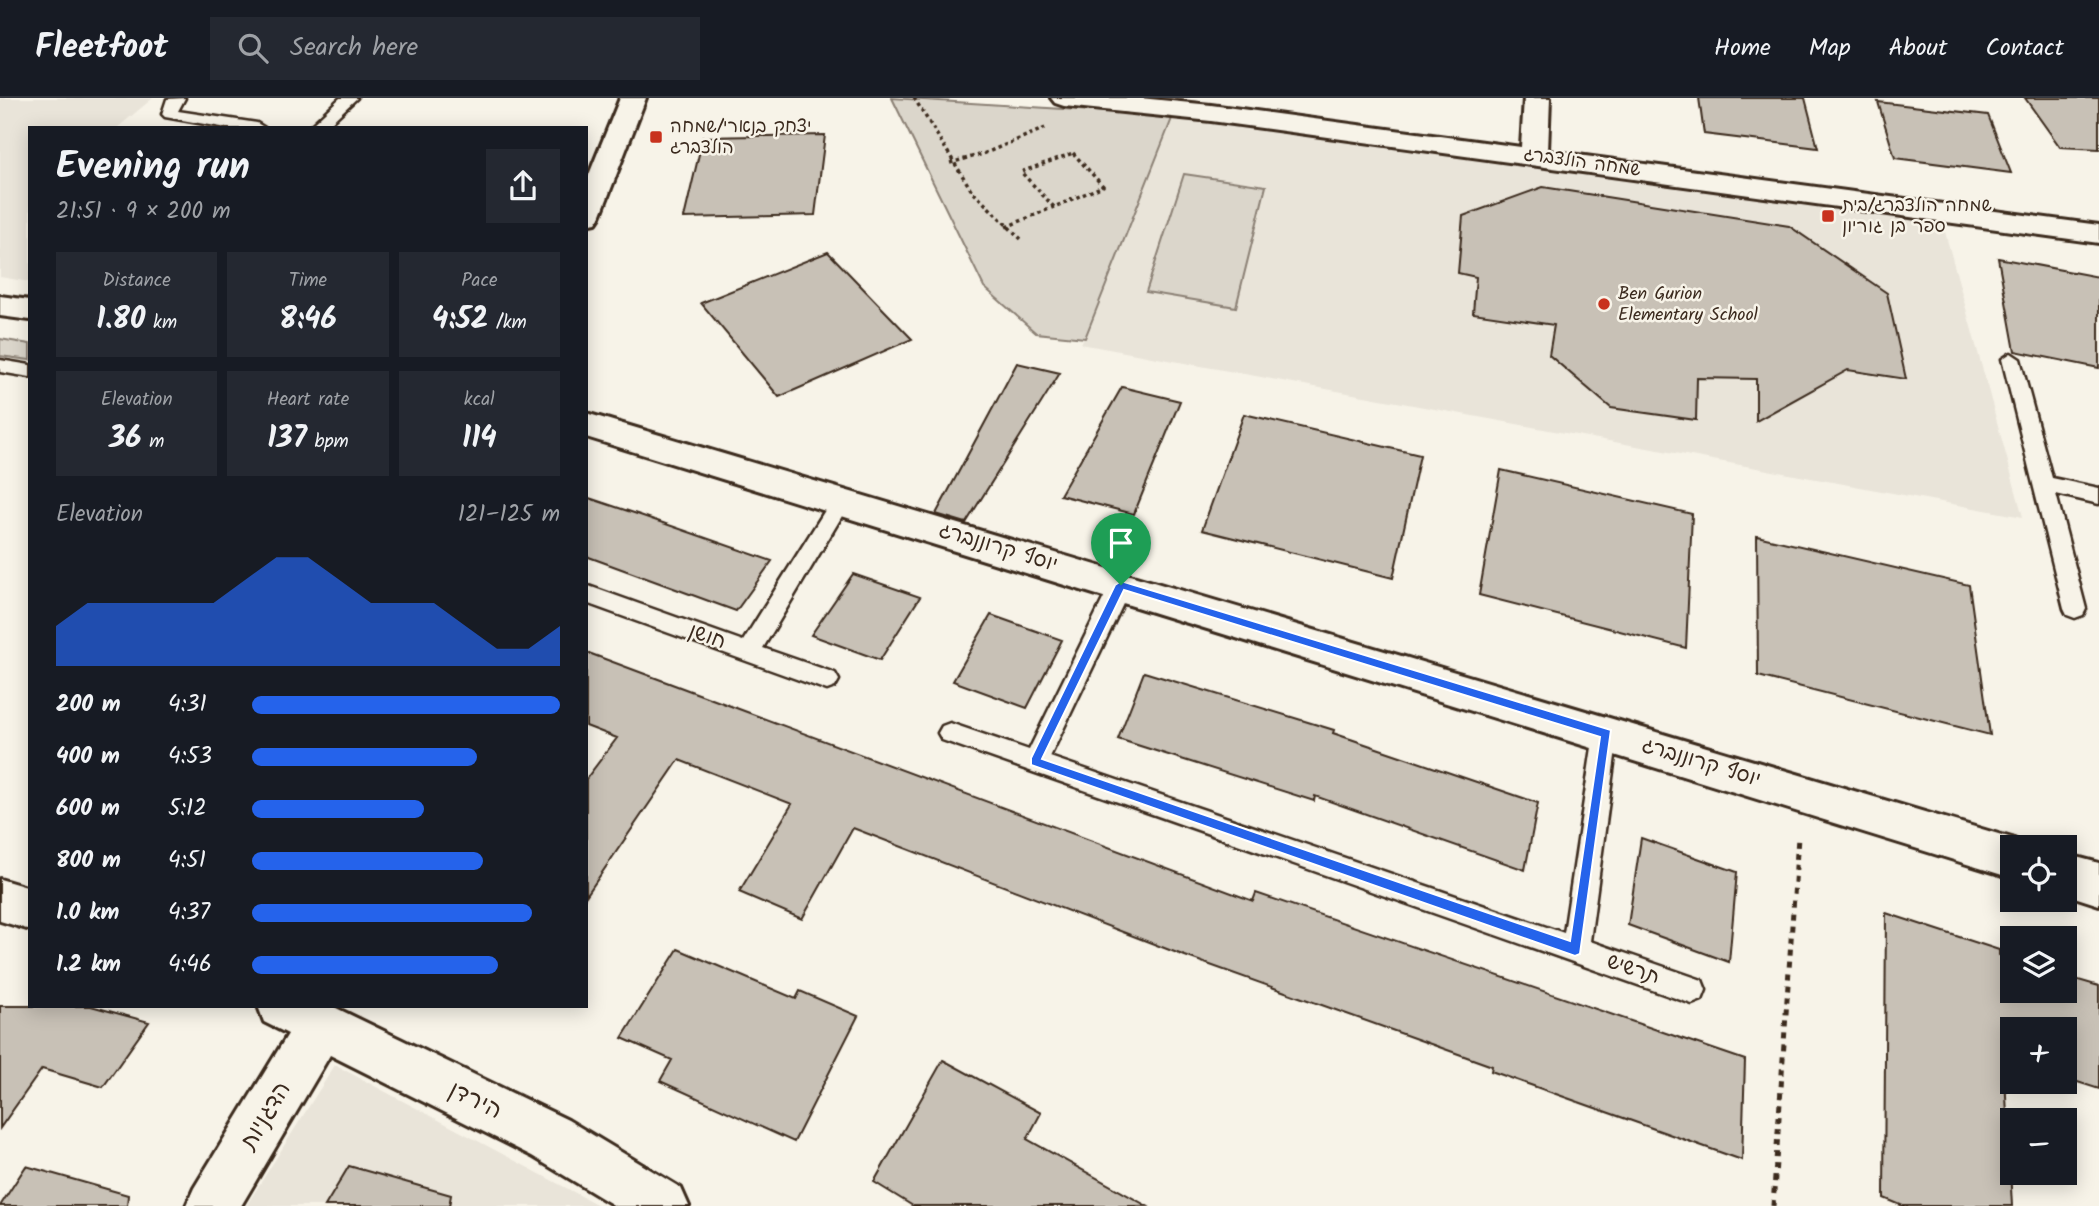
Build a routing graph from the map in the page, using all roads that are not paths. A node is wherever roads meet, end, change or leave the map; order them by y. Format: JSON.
{"nodes":[{"id":1,"x":177,"y":98,"type":"edge"},
{"id":2,"x":343,"y":98,"type":"edge"},
{"id":3,"x":349,"y":98,"type":"edge"},
{"id":4,"x":633,"y":98,"type":"edge"},
{"id":5,"x":1064,"y":98,"type":"edge"},
{"id":6,"x":1537,"y":98,"type":"edge"},
{"id":7,"x":245,"y":126,"type":"edge"},
{"id":8,"x":318,"y":126,"type":"edge"},
{"id":9,"x":1534,"y":156,"type":"junction"},
{"id":10,"x":588,"y":212,"type":"edge"},
{"id":11,"x":2099,"y":234,"type":"edge"},
{"id":12,"x":0,"y":306,"type":"edge"},
{"id":13,"x":28,"y":310,"type":"edge"},
{"id":14,"x":2011,"y":359,"type":"dead end"},
{"id":15,"x":0,"y":366,"type":"edge"},
{"id":16,"x":28,"y":371,"type":"edge"},
{"id":17,"x":588,"y":426,"type":"edge"},
{"id":18,"x":2043,"y":484,"type":"junction"},
{"id":19,"x":2099,"y":496,"type":"edge"},
{"id":20,"x":841,"y":500,"type":"junction"},
{"id":21,"x":1121,"y":585,"type":"junction"},
{"id":22,"x":588,"y":595,"type":"edge"},
{"id":23,"x":2075,"y":609,"type":"dead end"},
{"id":24,"x":748,"y":652,"type":"junction"},
{"id":25,"x":827,"y":680,"type":"dead end"},
{"id":26,"x":950,"y":733,"type":"dead end"},
{"id":27,"x":1606,"y":734,"type":"junction"},
{"id":28,"x":1035,"y":762,"type":"junction"},
{"id":29,"x":2000,"y":854,"type":"edge"},
{"id":30,"x":2077,"y":878,"type":"edge"},
{"id":31,"x":2099,"y":884,"type":"edge"},
{"id":32,"x":0,"y":900,"type":"edge"},
{"id":33,"x":28,"y":908,"type":"edge"},
{"id":34,"x":1575,"y":950,"type":"junction"},
{"id":35,"x":1692,"y":990,"type":"dead end"},
{"id":36,"x":301,"y":1016,"type":"edge"},
{"id":37,"x":212,"y":1206,"type":"edge"},
{"id":38,"x":663,"y":1206,"type":"edge"}],
"edges":[{"from":1,"to":7,"type":"lane"},
{"from":2,"to":3,"type":"lane"},
{"from":3,"to":8,"type":"lane"},
{"from":4,"to":10,"type":"street"},
{"from":5,"to":9,"type":"street","name":"שמחה הולצברג"},
{"from":6,"to":9,"type":"street"},
{"from":9,"to":11,"type":"street","name":"שמחה הולצברג"},
{"from":12,"to":13,"type":"street"},
{"from":14,"to":18,"type":"lane"},
{"from":15,"to":16,"type":"lane"},
{"from":17,"to":20,"type":"street","name":"יוסף קרוננברג"},
{"from":18,"to":19,"type":"lane"},
{"from":18,"to":23,"type":"lane"},
{"from":20,"to":21,"type":"street","name":"יוסף קרוננברג"},
{"from":20,"to":24,"type":"lane"},
{"from":21,"to":27,"type":"street","name":"יוסף קרוננברג"},
{"from":21,"to":28,"type":"lane"},
{"from":22,"to":24,"type":"lane","name":"חושן"},
{"from":24,"to":25,"type":"lane","name":"חושן"},
{"from":26,"to":28,"type":"lane","name":"תרשיש"},
{"from":27,"to":29,"type":"street","name":"יוסף קרוננברג"},
{"from":27,"to":34,"type":"lane"},
{"from":28,"to":34,"type":"lane","name":"תרשיש"},
{"from":30,"to":31,"type":"street"},
{"from":32,"to":33,"type":"street"},
{"from":34,"to":35,"type":"lane","name":"תרשיש"},
{"from":36,"to":37,"type":"street","name":"הדגניות"},
{"from":36,"to":38,"type":"street","name":"הירדן"}]}
